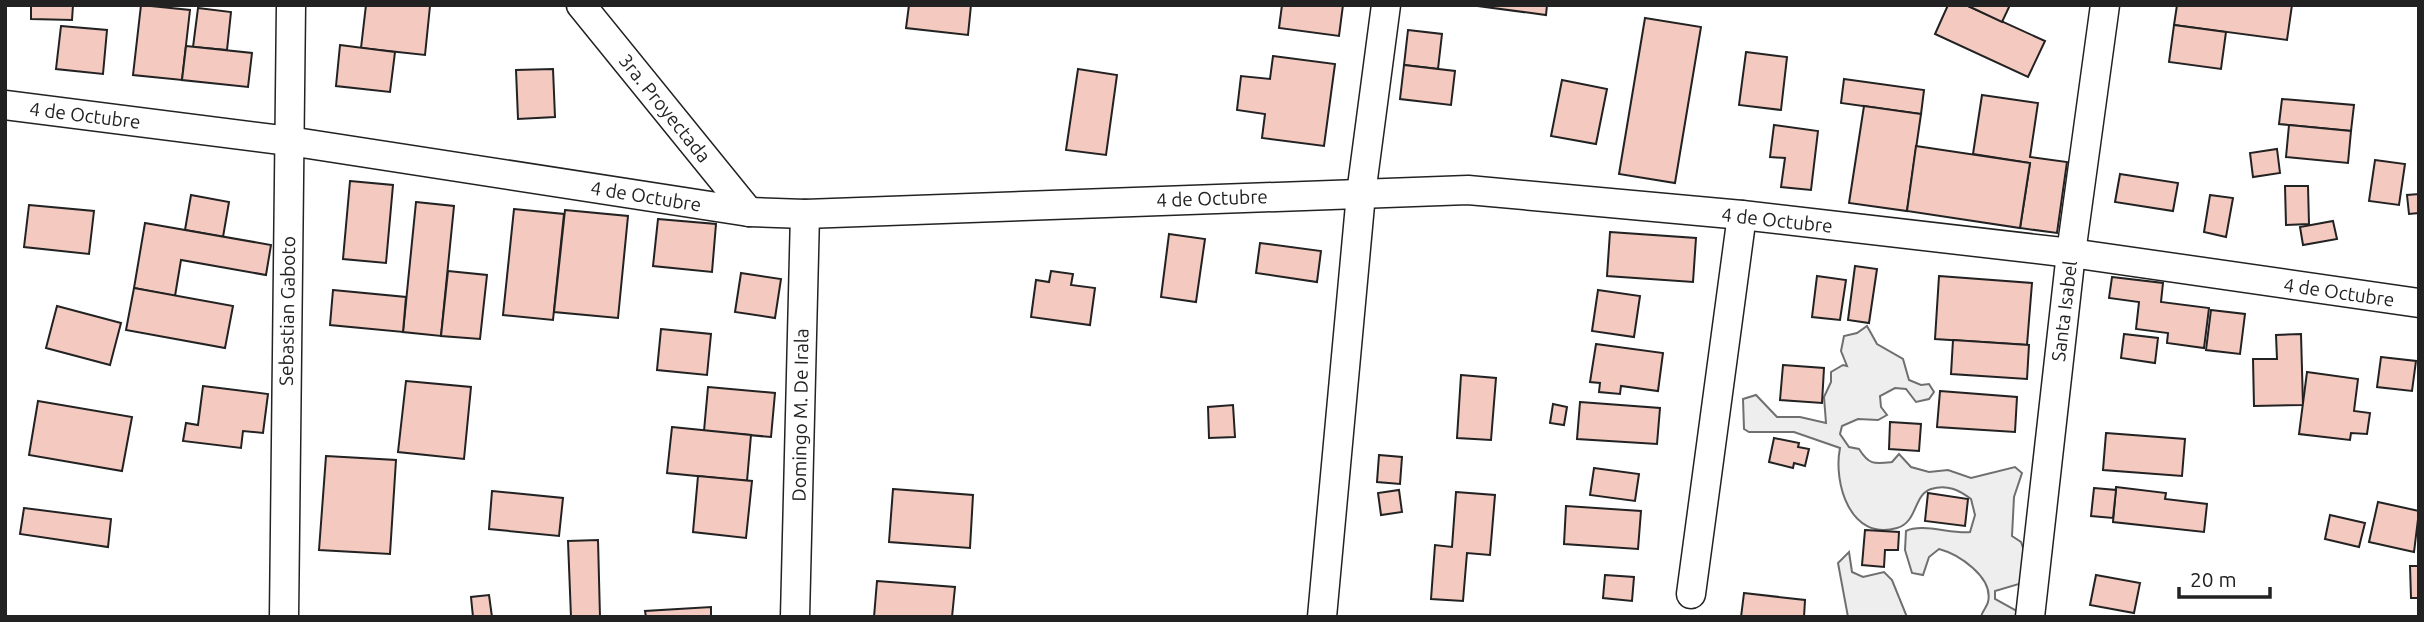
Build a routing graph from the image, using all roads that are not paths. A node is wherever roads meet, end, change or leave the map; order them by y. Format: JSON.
{"nodes":[{"id":1,"x":291,"y":5,"type":"edge"},
{"id":2,"x":581,"y":5,"type":"edge"},
{"id":3,"x":1386,"y":5,"type":"edge"},
{"id":4,"x":2105,"y":5,"type":"edge"},
{"id":5,"x":5,"y":105,"type":"edge"},
{"id":6,"x":289,"y":141,"type":"junction"},
{"id":7,"x":1361,"y":194,"type":"junction"},
{"id":8,"x":749,"y":212,"type":"junction"},
{"id":9,"x":804,"y":214,"type":"junction"},
{"id":10,"x":1742,"y":215,"type":"junction"},
{"id":11,"x":2071,"y":253,"type":"junction"},
{"id":12,"x":2419,"y":303,"type":"edge"},
{"id":13,"x":1691,"y":594,"type":"dead end"},
{"id":14,"x":284,"y":617,"type":"edge"},
{"id":15,"x":795,"y":617,"type":"edge"},
{"id":16,"x":1322,"y":617,"type":"edge"},
{"id":17,"x":2030,"y":617,"type":"edge"}],
"edges":[{"from":1,"to":6,"type":"street","name":"Sebastian Gaboto"},
{"from":2,"to":8,"type":"street","name":"3ra. Proyectada"},
{"from":3,"to":7,"type":"street"},
{"from":4,"to":11,"type":"street","name":"Santa Isabel"},
{"from":5,"to":6,"type":"street","name":"4 de Octubre"},
{"from":6,"to":8,"type":"street","name":"4 de Octubre"},
{"from":6,"to":14,"type":"street","name":"Sebastian Gaboto"},
{"from":7,"to":9,"type":"street","name":"4 de Octubre"},
{"from":7,"to":10,"type":"street","name":"4 de Octubre"},
{"from":7,"to":16,"type":"street"},
{"from":8,"to":9,"type":"street","name":"4 de Octubre"},
{"from":9,"to":15,"type":"street","name":"Domingo M. De Irala"},
{"from":10,"to":11,"type":"street","name":"4 de Octubre"},
{"from":10,"to":13,"type":"street"},
{"from":11,"to":12,"type":"street","name":"4 de Octubre"},
{"from":11,"to":17,"type":"street","name":"Santa Isabel"}]}
